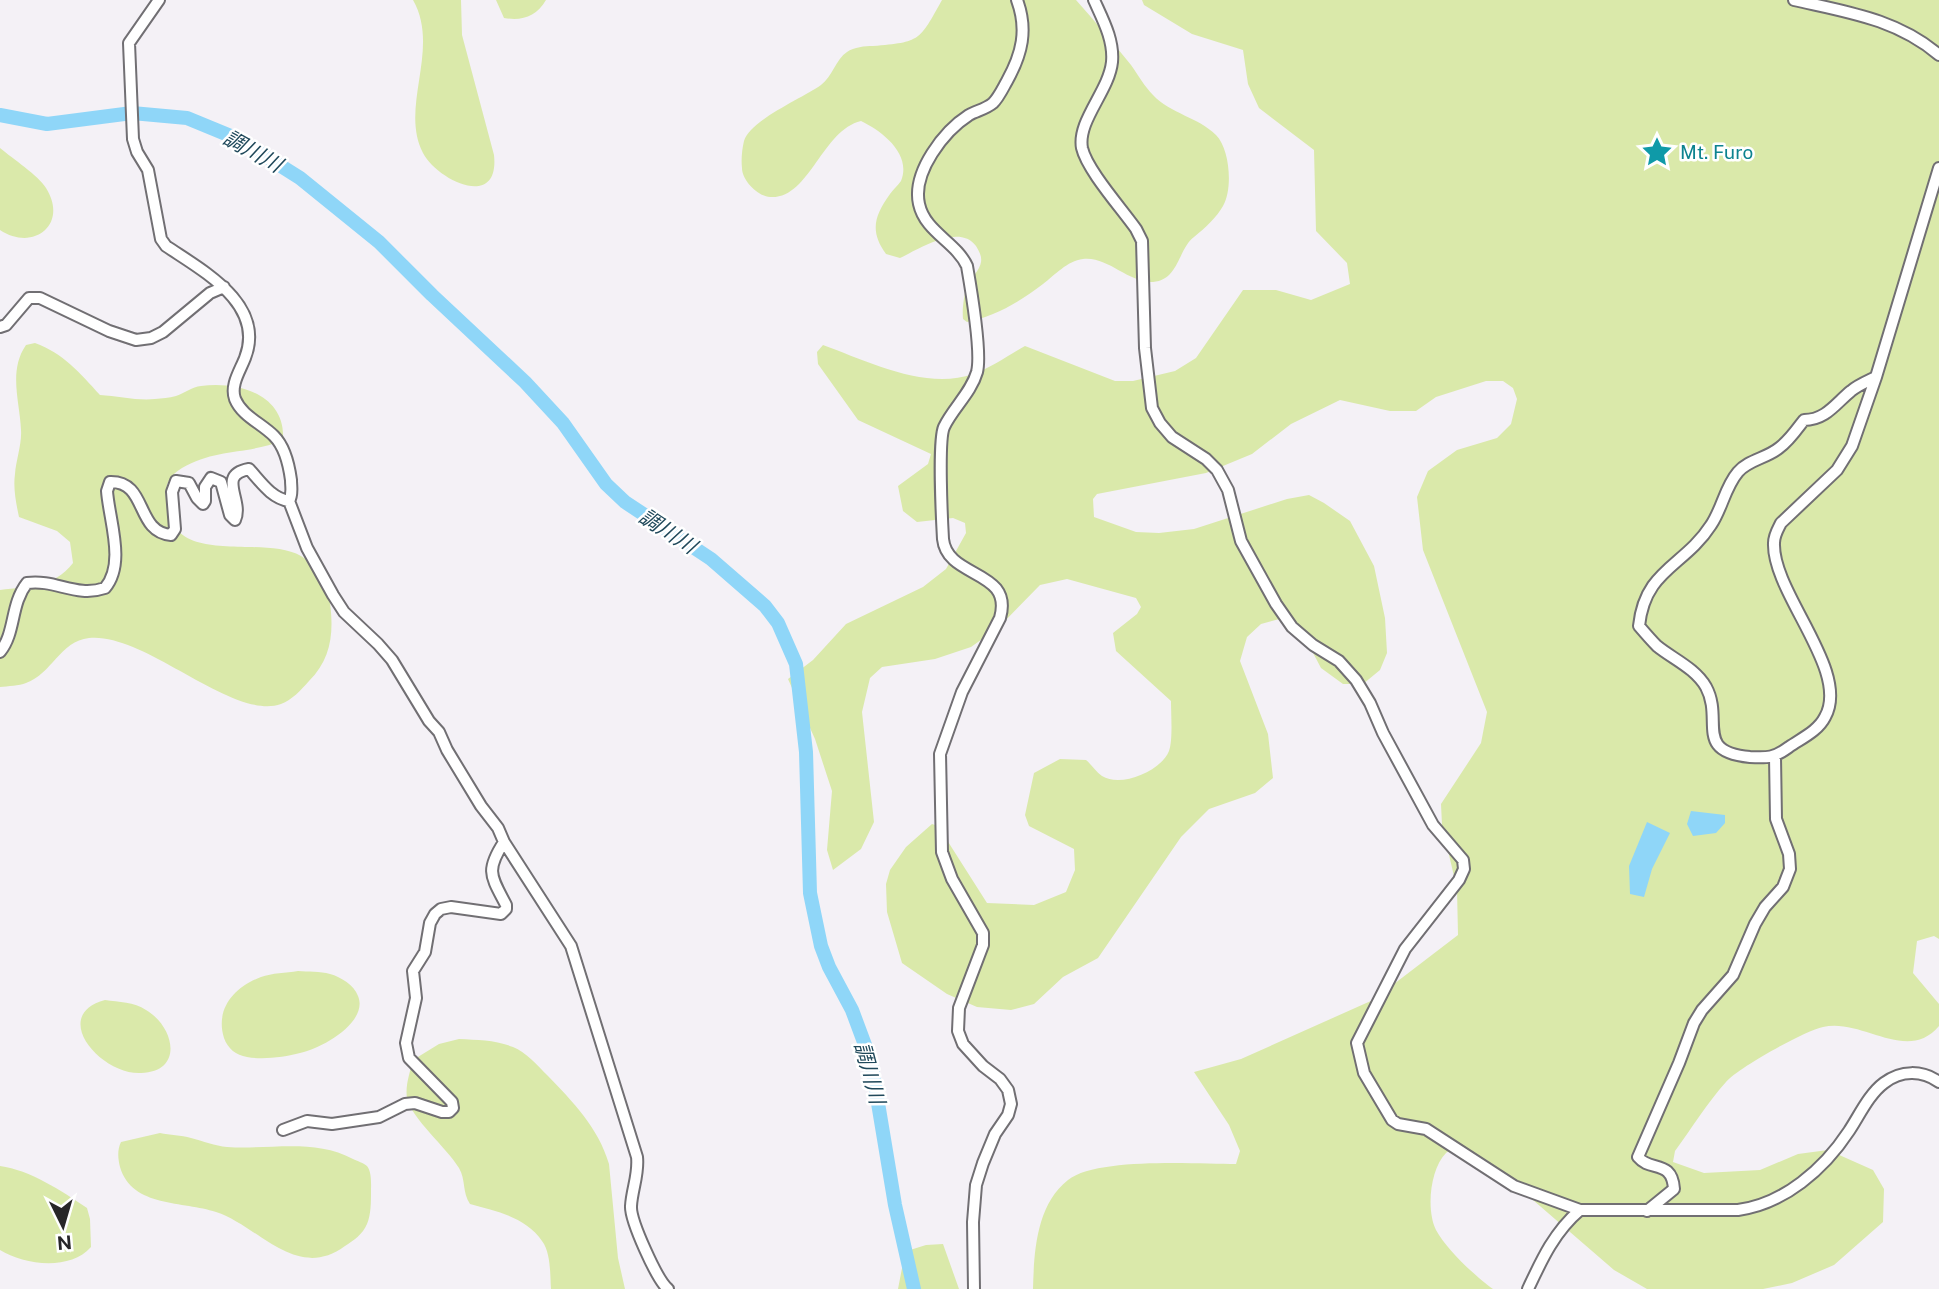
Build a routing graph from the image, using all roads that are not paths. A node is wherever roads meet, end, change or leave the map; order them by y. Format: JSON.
{"nodes":[{"id":1,"x":159,"y":0,"type":"edge"},
{"id":2,"x":1017,"y":0,"type":"edge"},
{"id":3,"x":1094,"y":0,"type":"edge"},
{"id":4,"x":1794,"y":0,"type":"edge"},
{"id":5,"x":1939,"y":55,"type":"edge"},
{"id":6,"x":1939,"y":168,"type":"edge"},
{"id":7,"x":224,"y":288,"type":"junction"},
{"id":8,"x":0,"y":327,"type":"edge"},
{"id":9,"x":1876,"y":377,"type":"junction"},
{"id":10,"x":289,"y":501,"type":"junction"},
{"id":11,"x":0,"y":652,"type":"edge"},
{"id":12,"x":1775,"y":757,"type":"junction"},
{"id":13,"x":504,"y":842,"type":"junction"},
{"id":14,"x":1939,"y":1082,"type":"edge"},
{"id":15,"x":283,"y":1130,"type":"dead end"},
{"id":16,"x":1580,"y":1210,"type":"junction"},
{"id":17,"x":1647,"y":1211,"type":"junction"},
{"id":18,"x":668,"y":1289,"type":"edge"},
{"id":19,"x":974,"y":1289,"type":"edge"},
{"id":20,"x":1528,"y":1289,"type":"edge"}],
"edges":[{"from":1,"to":7,"type":"street"},
{"from":2,"to":19,"type":"street"},
{"from":3,"to":16,"type":"street"},
{"from":4,"to":5,"type":"street"},
{"from":6,"to":9,"type":"street"},
{"from":7,"to":8,"type":"street"},
{"from":7,"to":10,"type":"street"},
{"from":9,"to":12,"type":"street"},
{"from":9,"to":12,"type":"street"},
{"from":10,"to":11,"type":"street"},
{"from":10,"to":13,"type":"street"},
{"from":12,"to":17,"type":"street"},
{"from":13,"to":15,"type":"street"},
{"from":13,"to":18,"type":"street"},
{"from":14,"to":17,"type":"street"},
{"from":16,"to":17,"type":"street"},
{"from":16,"to":20,"type":"street"}]}
